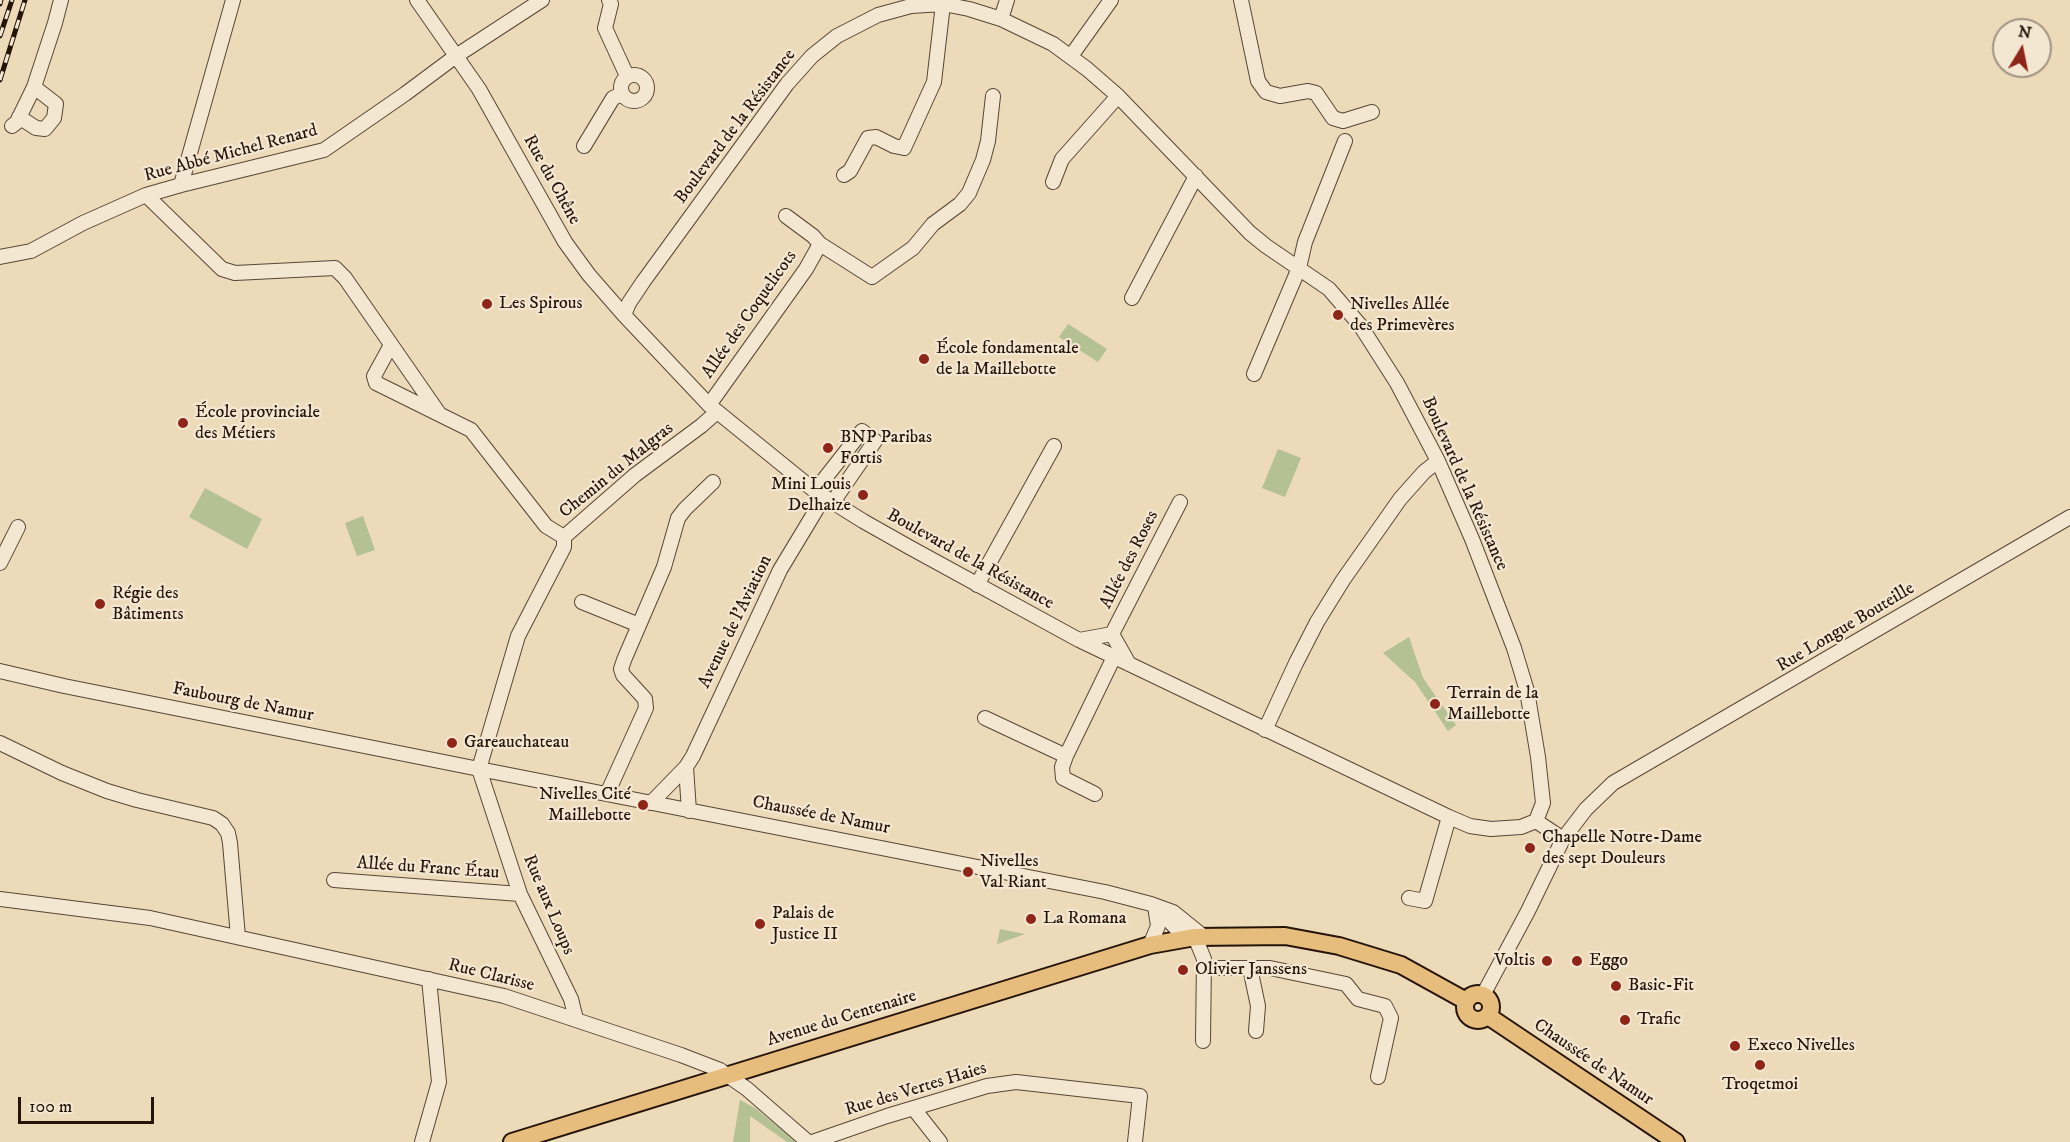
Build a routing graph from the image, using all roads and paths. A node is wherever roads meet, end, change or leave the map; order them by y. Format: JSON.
{"nodes":[{"id":1,"x":61,"y":0,"type":"edge"},
{"id":2,"x":233,"y":0,"type":"edge"},
{"id":3,"x":417,"y":0,"type":"edge"},
{"id":4,"x":542,"y":0,"type":"edge"},
{"id":5,"x":609,"y":0,"type":"edge"},
{"id":6,"x":1007,"y":0,"type":"edge"},
{"id":7,"x":1111,"y":0,"type":"edge"},
{"id":8,"x":1241,"y":0,"type":"edge"},
{"id":9,"x":943,"y":4,"type":"junction"},
{"id":10,"x":1001,"y":19,"type":"junction"},
{"id":11,"x":456,"y":56,"type":"junction"},
{"id":12,"x":1071,"y":56,"type":"junction"},
{"id":13,"x":627,"y":76,"type":"junction"},
{"id":14,"x":34,"y":87,"type":"junction"},
{"id":15,"x":622,"y":94,"type":"junction"},
{"id":16,"x":993,"y":96,"type":"dead end"},
{"id":17,"x":1118,"y":96,"type":"junction"},
{"id":18,"x":1372,"y":112,"type":"dead end"},
{"id":19,"x":1345,"y":141,"type":"dead end"},
{"id":20,"x":584,"y":146,"type":"dead end"},
{"id":21,"x":844,"y":175,"type":"dead end"},
{"id":22,"x":1196,"y":176,"type":"junction"},
{"id":23,"x":1053,"y":182,"type":"dead end"},
{"id":24,"x":181,"y":185,"type":"junction"},
{"id":25,"x":146,"y":195,"type":"junction"},
{"id":26,"x":786,"y":216,"type":"dead end"},
{"id":27,"x":820,"y":244,"type":"junction"},
{"id":28,"x":0,"y":257,"type":"edge"},
{"id":29,"x":1299,"y":268,"type":"junction"},
{"id":30,"x":1132,"y":298,"type":"dead end"},
{"id":31,"x":624,"y":315,"type":"junction"},
{"id":32,"x":391,"y":345,"type":"junction"},
{"id":33,"x":1254,"y":375,"type":"dead end"},
{"id":34,"x":713,"y":408,"type":"junction"},
{"id":35,"x":438,"y":412,"type":"junction"},
{"id":36,"x":1054,"y":446,"type":"dead end"},
{"id":37,"x":1438,"y":461,"type":"junction"},
{"id":38,"x":713,"y":482,"type":"dead end"},
{"id":39,"x":824,"y":496,"type":"junction"},
{"id":40,"x":1180,"y":502,"type":"dead end"},
{"id":41,"x":2070,"y":517,"type":"edge"},
{"id":42,"x":18,"y":527,"type":"dead end"},
{"id":43,"x":564,"y":537,"type":"junction"},
{"id":44,"x":0,"y":563,"type":"edge"},
{"id":45,"x":977,"y":585,"type":"junction"},
{"id":46,"x":582,"y":602,"type":"dead end"},
{"id":47,"x":639,"y":625,"type":"junction"},
{"id":48,"x":1112,"y":634,"type":"junction"},
{"id":49,"x":1080,"y":640,"type":"junction"},
{"id":50,"x":1114,"y":657,"type":"junction"},
{"id":51,"x":1129,"y":664,"type":"junction"},
{"id":52,"x":0,"y":671,"type":"edge"},
{"id":53,"x":985,"y":718,"type":"dead end"},
{"id":54,"x":1265,"y":730,"type":"junction"},
{"id":55,"x":0,"y":743,"type":"edge"},
{"id":56,"x":1066,"y":756,"type":"junction"},
{"id":57,"x":686,"y":767,"type":"junction"},
{"id":58,"x":478,"y":769,"type":"junction"},
{"id":59,"x":608,"y":794,"type":"junction"},
{"id":60,"x":1095,"y":794,"type":"dead end"},
{"id":61,"x":651,"y":803,"type":"junction"},
{"id":62,"x":688,"y":811,"type":"junction"},
{"id":63,"x":1449,"y":817,"type":"junction"},
{"id":64,"x":1536,"y":821,"type":"junction"},
{"id":65,"x":1563,"y":839,"type":"junction"},
{"id":66,"x":334,"y":880,"type":"dead end"},
{"id":67,"x":520,"y":894,"type":"junction"},
{"id":68,"x":0,"y":898,"type":"edge"},
{"id":69,"x":1410,"y":898,"type":"dead end"},
{"id":70,"x":1155,"y":906,"type":"junction"},
{"id":71,"x":238,"y":937,"type":"junction"},
{"id":72,"x":1195,"y":938,"type":"junction"},
{"id":73,"x":1150,"y":945,"type":"junction"},
{"id":74,"x":1204,"y":968,"type":"junction"},
{"id":75,"x":1250,"y":968,"type":"junction"},
{"id":76,"x":429,"y":979,"type":"junction"},
{"id":77,"x":1483,"y":994,"type":"junction"},
{"id":78,"x":1466,"y":1001,"type":"junction"},
{"id":79,"x":1488,"y":1016,"type":"junction"},
{"id":80,"x":576,"y":1019,"type":"junction"},
{"id":81,"x":1256,"y":1031,"type":"dead end"},
{"id":82,"x":1203,"y":1041,"type":"dead end"},
{"id":83,"x":728,"y":1075,"type":"junction"},
{"id":84,"x":1378,"y":1077,"type":"dead end"},
{"id":85,"x":914,"y":1109,"type":"junction"},
{"id":86,"x":422,"y":1142,"type":"edge"},
{"id":87,"x":512,"y":1142,"type":"edge"},
{"id":88,"x":810,"y":1142,"type":"edge"},
{"id":89,"x":940,"y":1142,"type":"edge"},
{"id":90,"x":1135,"y":1142,"type":"edge"},
{"id":91,"x":1676,"y":1142,"type":"edge"}],
"edges":[{"from":1,"to":14,"type":"street"},
{"from":2,"to":24,"type":"street"},
{"from":3,"to":11,"type":"street","name":"Rue du Chêne"},
{"from":4,"to":11,"type":"street","name":"Rue Abbé Michel Renard"},
{"from":5,"to":13,"type":"street"},
{"from":6,"to":10,"type":"street"},
{"from":7,"to":12,"type":"street"},
{"from":8,"to":18,"type":"street"},
{"from":9,"to":10,"type":"street","name":"Boulevard de la Résistance"},
{"from":9,"to":21,"type":"street"},
{"from":9,"to":31,"type":"street","name":"Boulevard de la Résistance"},
{"from":10,"to":12,"type":"street","name":"Boulevard de la Résistance"},
{"from":11,"to":24,"type":"street","name":"Rue Abbé Michel Renard"},
{"from":11,"to":31,"type":"street","name":"Rue du Chêne"},
{"from":12,"to":17,"type":"street","name":"Boulevard de la Résistance"},
{"from":13,"to":15,"type":"street"},
{"from":13,"to":15,"type":"street"},
{"from":14,"to":14,"type":"street"},
{"from":15,"to":20,"type":"street"},
{"from":16,"to":27,"type":"street","name":"Allée des Coquelicots"},
{"from":17,"to":22,"type":"street","name":"Boulevard de la Résistance"},
{"from":17,"to":23,"type":"street"},
{"from":19,"to":29,"type":"street"},
{"from":22,"to":29,"type":"street","name":"Boulevard de la Résistance"},
{"from":22,"to":30,"type":"street"},
{"from":24,"to":25,"type":"street","name":"Rue Abbé Michel Renard"},
{"from":25,"to":28,"type":"street","name":"Rue Abbé Michel Renard"},
{"from":25,"to":32,"type":"street"},
{"from":26,"to":27,"type":"street","name":"Allée des Coquelicots"},
{"from":27,"to":34,"type":"street","name":"Allée des Coquelicots"},
{"from":29,"to":33,"type":"street"},
{"from":29,"to":37,"type":"street","name":"Boulevard de la Résistance"},
{"from":31,"to":34,"type":"street","name":"Boulevard de la Résistance"},
{"from":32,"to":35,"type":"street"},
{"from":32,"to":35,"type":"street"},
{"from":34,"to":39,"type":"street","name":"Boulevard de la Résistance"},
{"from":34,"to":43,"type":"street","name":"Chemin du Malgras"},
{"from":35,"to":43,"type":"street"},
{"from":36,"to":45,"type":"street"},
{"from":37,"to":54,"type":"street"},
{"from":37,"to":64,"type":"street","name":"Boulevard de la Résistance"},
{"from":38,"to":47,"type":"street"},
{"from":39,"to":45,"type":"street","name":"Boulevard de la Résistance"},
{"from":39,"to":57,"type":"street","name":"Avenue de l'Aviation"},
{"from":40,"to":48,"type":"street","name":"Allée des Roses"},
{"from":41,"to":65,"type":"street","name":"Rue Longue Bouteille"},
{"from":42,"to":44,"type":"street"},
{"from":43,"to":58,"type":"street","name":"Chemin du Malgras"},
{"from":45,"to":49,"type":"street","name":"Boulevard de la Résistance"},
{"from":46,"to":47,"type":"street"},
{"from":47,"to":59,"type":"street"},
{"from":48,"to":49,"type":"street","name":"Allée des Roses"},
{"from":48,"to":51,"type":"street","name":"Allée des Roses"},
{"from":49,"to":50,"type":"street","name":"Boulevard de la Résistance"},
{"from":50,"to":51,"type":"street","name":"Boulevard de la Résistance"},
{"from":50,"to":56,"type":"street"},
{"from":51,"to":54,"type":"street","name":"Boulevard de la Résistance"},
{"from":52,"to":58,"type":"street","name":"Faubourg de Namur"},
{"from":53,"to":56,"type":"street"},
{"from":54,"to":63,"type":"street","name":"Boulevard de la Résistance"},
{"from":55,"to":71,"type":"street"},
{"from":56,"to":60,"type":"street"},
{"from":57,"to":61,"type":"street","name":"Avenue de l'Aviation"},
{"from":57,"to":62,"type":"street"},
{"from":58,"to":59,"type":"street","name":"Chaussée de Namur"},
{"from":58,"to":67,"type":"street","name":"Rue aux Loups"},
{"from":59,"to":61,"type":"street","name":"Chaussée de Namur"},
{"from":61,"to":62,"type":"street","name":"Chaussée de Namur"},
{"from":62,"to":70,"type":"street","name":"Chaussée de Namur"},
{"from":63,"to":64,"type":"street","name":"Boulevard de la Résistance"},
{"from":63,"to":69,"type":"street"},
{"from":64,"to":65,"type":"street"},
{"from":65,"to":77,"type":"street"},
{"from":66,"to":67,"type":"street","name":"Allée du Franc Étau"},
{"from":67,"to":80,"type":"street","name":"Rue aux Loups"},
{"from":68,"to":71,"type":"street","name":"Rue Clarisse"},
{"from":70,"to":72,"type":"street","name":"Chaussée de Namur"},
{"from":70,"to":73,"type":"street"},
{"from":71,"to":76,"type":"street","name":"Rue Clarisse"},
{"from":72,"to":73,"type":"main road","name":"Avenue du Centenaire"},
{"from":72,"to":74,"type":"street"},
{"from":72,"to":78,"type":"main road","name":"Avenue du Centenaire"},
{"from":73,"to":83,"type":"main road","name":"Avenue du Centenaire"},
{"from":74,"to":75,"type":"street"},
{"from":74,"to":82,"type":"street"},
{"from":75,"to":81,"type":"street"},
{"from":75,"to":84,"type":"street"},
{"from":76,"to":80,"type":"street","name":"Rue Clarisse"},
{"from":76,"to":86,"type":"street"},
{"from":77,"to":78,"type":"main road"},
{"from":77,"to":79,"type":"main road"},
{"from":78,"to":79,"type":"main road"},
{"from":79,"to":91,"type":"main road","name":"Chaussée de Namur"},
{"from":80,"to":83,"type":"street","name":"Rue Clarisse"},
{"from":83,"to":87,"type":"main road","name":"Avenue du Centenaire"},
{"from":83,"to":88,"type":"street","name":"Rue Clarisse"},
{"from":85,"to":88,"type":"street","name":"Rue des Vertes Haies"},
{"from":85,"to":89,"type":"street"},
{"from":85,"to":90,"type":"street","name":"Rue des Vertes Haies"}]}
